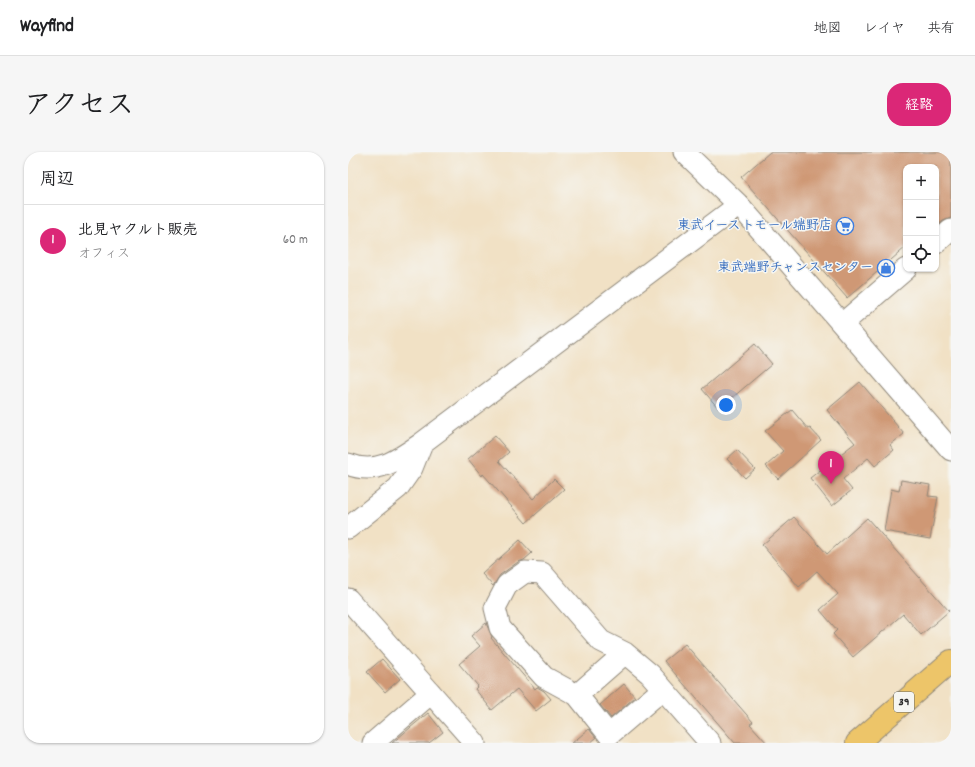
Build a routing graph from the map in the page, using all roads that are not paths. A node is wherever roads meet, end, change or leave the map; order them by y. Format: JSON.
{"nodes":[{"id":1,"x":684,"y":152,"type":"edge"},
{"id":2,"x":739,"y":205,"type":"junction"},
{"id":3,"x":951,"y":230,"type":"edge"},
{"id":4,"x":939,"y":240,"type":"edge"},
{"id":5,"x":903,"y":271,"type":"edge"},
{"id":6,"x":842,"y":324,"type":"junction"},
{"id":7,"x":422,"y":443,"type":"junction"},
{"id":8,"x":951,"y":450,"type":"edge"},
{"id":9,"x":348,"y":464,"type":"edge"},
{"id":10,"x":348,"y":528,"type":"edge"},
{"id":11,"x":348,"y":599,"type":"edge"},
{"id":12,"x":625,"y":653,"type":"junction"},
{"id":13,"x":951,"y":661,"type":"edge"},
{"id":14,"x":663,"y":689,"type":"junction"},
{"id":15,"x":431,"y":693,"type":"junction"},
{"id":16,"x":576,"y":695,"type":"junction"},
{"id":17,"x":373,"y":743,"type":"edge"},
{"id":18,"x":475,"y":743,"type":"edge"},
{"id":19,"x":710,"y":743,"type":"edge"},
{"id":20,"x":857,"y":743,"type":"edge"}],
"edges":[{"from":1,"to":2,"type":"street"},
{"from":2,"to":6,"type":"street"},
{"from":2,"to":7,"type":"street"},
{"from":3,"to":4,"type":"street"},
{"from":5,"to":6,"type":"street"},
{"from":6,"to":8,"type":"street"},
{"from":7,"to":9,"type":"street"},
{"from":7,"to":10,"type":"street"},
{"from":11,"to":15,"type":"street"},
{"from":12,"to":14,"type":"street"},
{"from":12,"to":16,"type":"street"},
{"from":12,"to":16,"type":"street"},
{"from":13,"to":20,"type":"highway","number":"39"},
{"from":14,"to":16,"type":"street"},
{"from":14,"to":19,"type":"street"},
{"from":15,"to":17,"type":"street"},
{"from":15,"to":18,"type":"street"}]}
